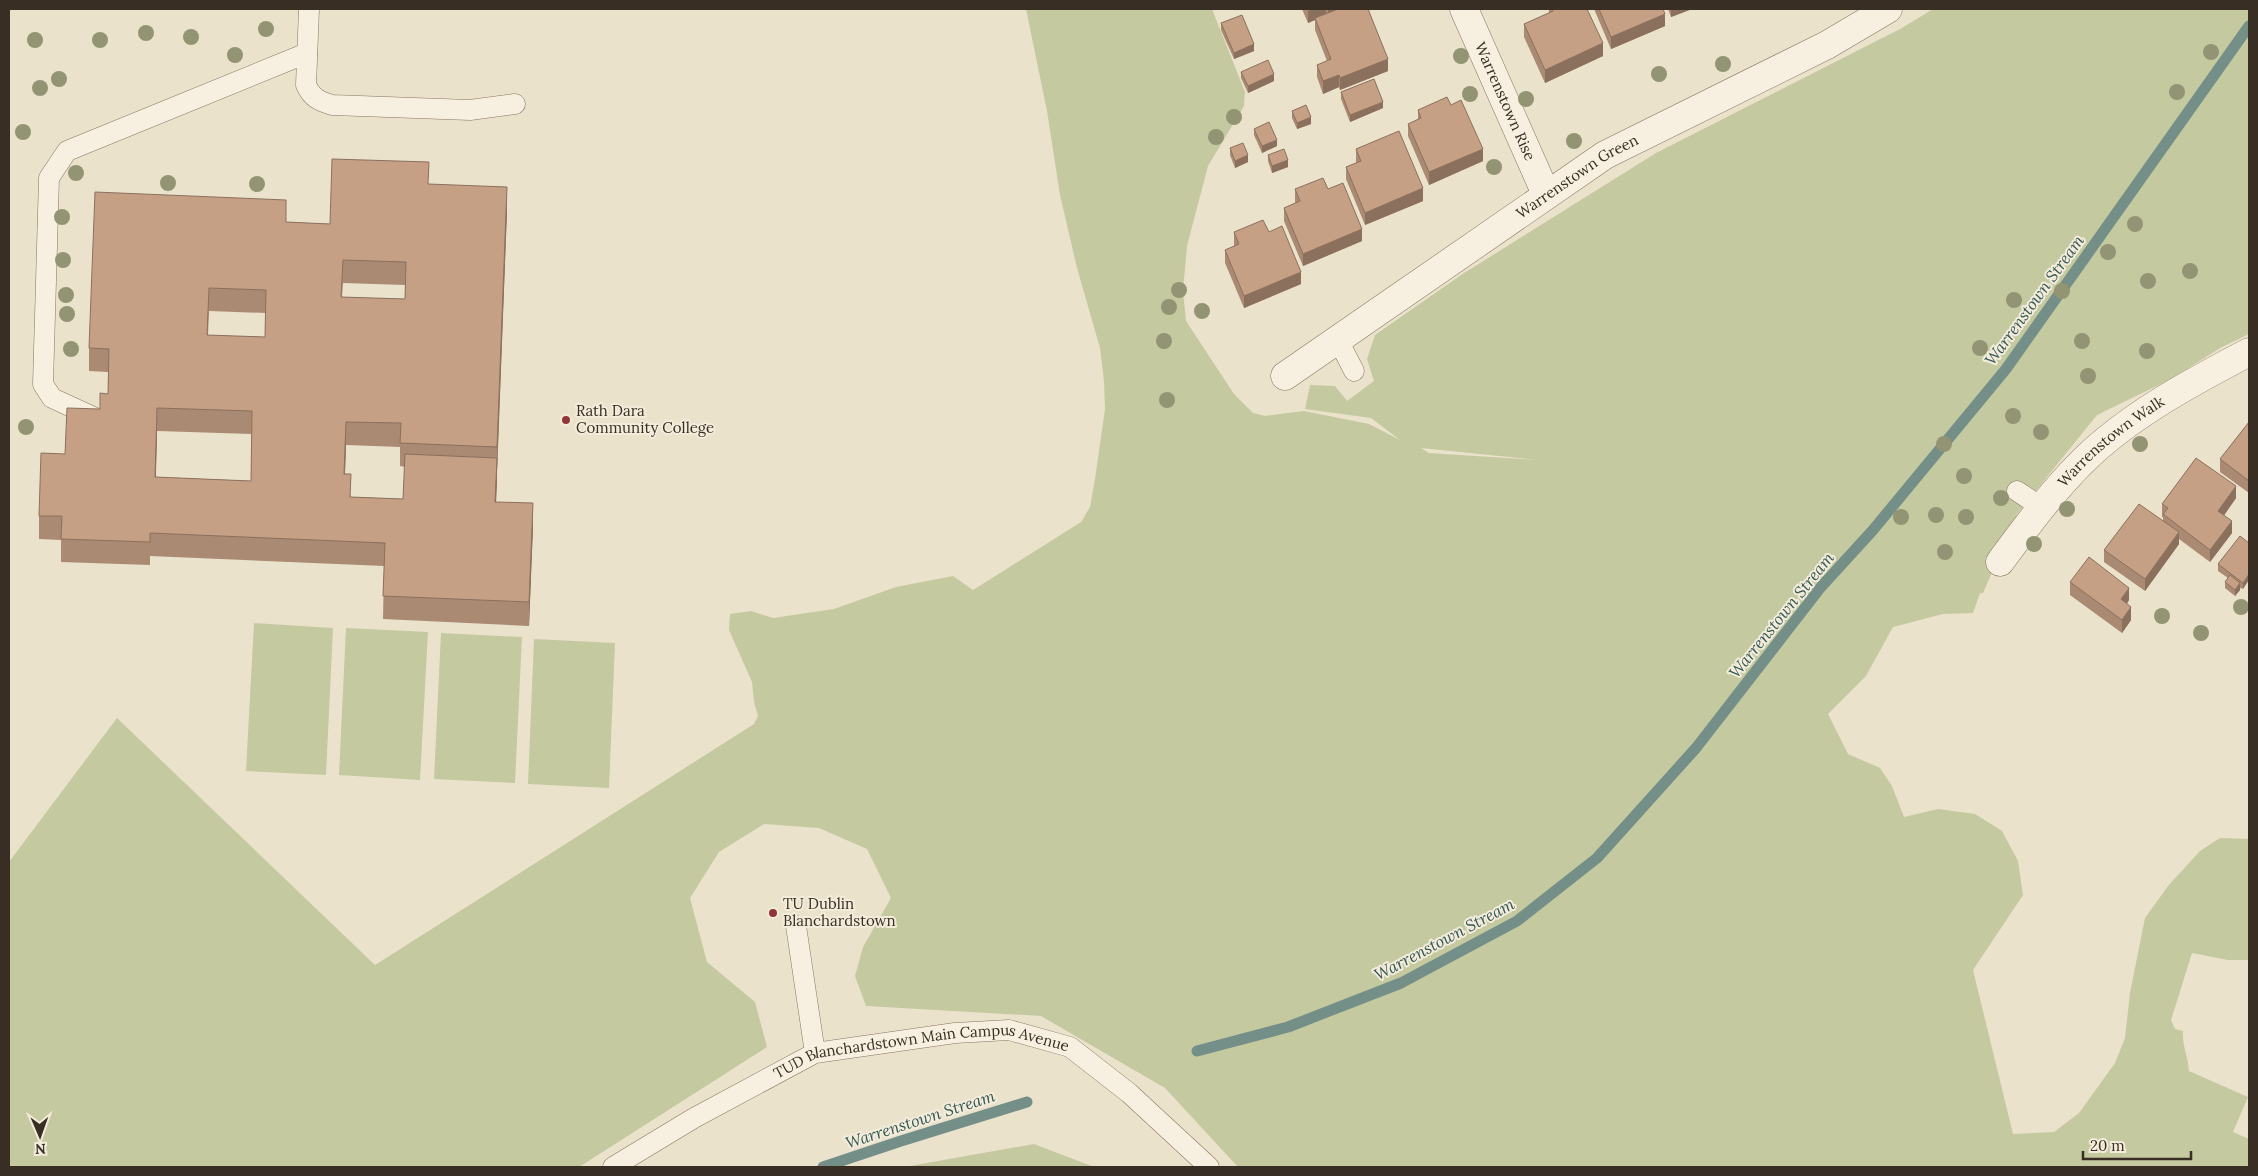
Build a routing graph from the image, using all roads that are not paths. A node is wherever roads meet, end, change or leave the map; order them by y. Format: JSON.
{"nodes":[{"id":1,"x":309,"y":9,"type":"edge"},
{"id":2,"x":1464,"y":9,"type":"edge"},
{"id":3,"x":1888,"y":9,"type":"edge"},
{"id":4,"x":307,"y":53,"type":"junction"},
{"id":5,"x":515,"y":104,"type":"dead end"},
{"id":6,"x":1546,"y":194,"type":"junction"},
{"id":7,"x":1338,"y":340,"type":"junction"},
{"id":8,"x":2249,"y":352,"type":"edge"},
{"id":9,"x":1354,"y":371,"type":"dead end"},
{"id":10,"x":1285,"y":376,"type":"dead end"},
{"id":11,"x":98,"y":420,"type":"edge"},
{"id":12,"x":2017,"y":491,"type":"dead end"},
{"id":13,"x":2041,"y":507,"type":"junction"},
{"id":14,"x":2000,"y":562,"type":"dead end"},
{"id":15,"x":796,"y":926,"type":"dead end"},
{"id":16,"x":816,"y":1053,"type":"junction"},
{"id":17,"x":613,"y":1167,"type":"edge"},
{"id":18,"x":1209,"y":1167,"type":"edge"}],
"edges":[{"from":1,"to":4,"type":"lane"},
{"from":2,"to":6,"type":"street","name":"Warrenstown Rise"},
{"from":3,"to":6,"type":"street","name":"Warrenstown Green"},
{"from":4,"to":5,"type":"lane"},
{"from":4,"to":11,"type":"lane"},
{"from":6,"to":7,"type":"street","name":"Warrenstown Green"},
{"from":7,"to":9,"type":"lane"},
{"from":7,"to":10,"type":"street","name":"Warrenstown Green"},
{"from":8,"to":13,"type":"street","name":"Warrenstown Walk"},
{"from":12,"to":13,"type":"lane"},
{"from":13,"to":14,"type":"street","name":"Warrenstown Walk"},
{"from":15,"to":16,"type":"lane"},
{"from":16,"to":17,"type":"lane","name":"TUD Blanchardstown Main Campus Avenue"},
{"from":16,"to":18,"type":"lane","name":"TUD Blanchardstown Main Campus Avenue"}]}
